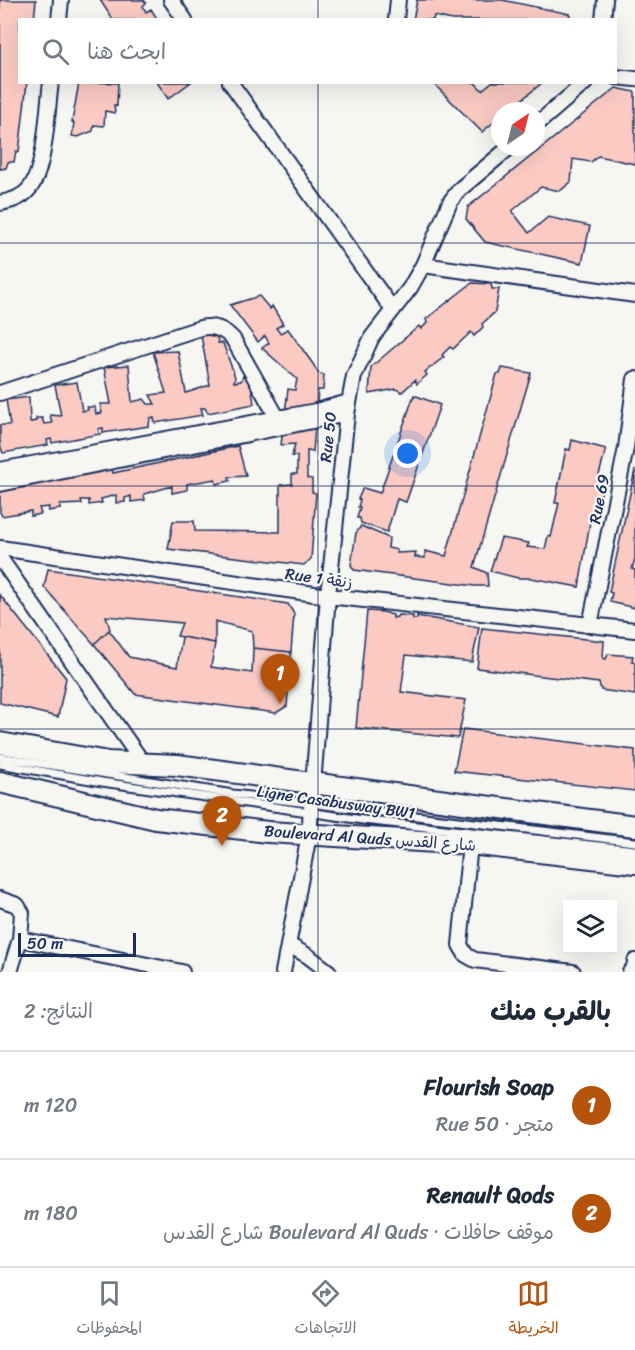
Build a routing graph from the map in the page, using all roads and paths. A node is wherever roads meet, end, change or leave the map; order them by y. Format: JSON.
{"nodes":[{"id":1,"x":61,"y":0,"type":"edge"},
{"id":2,"x":171,"y":0,"type":"edge"},
{"id":3,"x":399,"y":0,"type":"edge"},
{"id":4,"x":605,"y":0,"type":"edge"},
{"id":5,"x":59,"y":18,"type":"edge"},
{"id":6,"x":184,"y":18,"type":"edge"},
{"id":7,"x":396,"y":18,"type":"edge"},
{"id":8,"x":603,"y":18,"type":"edge"},
{"id":9,"x":617,"y":77,"type":"edge"},
{"id":10,"x":635,"y":79,"type":"edge"},
{"id":11,"x":51,"y":84,"type":"edge"},
{"id":12,"x":231,"y":84,"type":"edge"},
{"id":13,"x":584,"y":84,"type":"edge"},
{"id":14,"x":545,"y":117,"type":"edge"},
{"id":15,"x":499,"y":156,"type":"edge"},
{"id":16,"x":0,"y":203,"type":"edge"},
{"id":17,"x":423,"y":265,"type":"junction"},
{"id":18,"x":635,"y":295,"type":"edge"},
{"id":19,"x":393,"y":310,"type":"junction"},
{"id":20,"x":635,"y":379,"type":"edge"},
{"id":21,"x":0,"y":393,"type":"edge"},
{"id":22,"x":348,"y":408,"type":"junction"},
{"id":23,"x":277,"y":417,"type":"junction"},
{"id":24,"x":631,"y":449,"type":"edge"},
{"id":25,"x":0,"y":470,"type":"edge"},
{"id":26,"x":0,"y":484,"type":"edge"},
{"id":27,"x":0,"y":548,"type":"edge"},
{"id":28,"x":0,"y":558,"type":"edge"},
{"id":29,"x":328,"y":596,"type":"junction"},
{"id":30,"x":590,"y":625,"type":"junction"},
{"id":31,"x":635,"y":630,"type":"edge"},
{"id":32,"x":0,"y":743,"type":"edge"},
{"id":33,"x":0,"y":757,"type":"edge"},
{"id":34,"x":143,"y":763,"type":"junction"},
{"id":35,"x":0,"y":764,"type":"edge"},
{"id":36,"x":0,"y":782,"type":"edge"},
{"id":37,"x":313,"y":783,"type":"junction"},
{"id":38,"x":311,"y":808,"type":"junction"},
{"id":39,"x":635,"y":826,"type":"edge"},
{"id":40,"x":309,"y":835,"type":"junction"},
{"id":41,"x":635,"y":842,"type":"edge"},
{"id":42,"x":470,"y":844,"type":"junction"},
{"id":43,"x":635,"y":850,"type":"edge"},
{"id":44,"x":635,"y":863,"type":"edge"},
{"id":45,"x":0,"y":899,"type":"edge"},
{"id":46,"x":20,"y":939,"type":"junction"},
{"id":47,"x":289,"y":945,"type":"junction"},
{"id":48,"x":635,"y":961,"type":"edge"},
{"id":49,"x":10,"y":972,"type":"edge"},
{"id":50,"x":182,"y":972,"type":"edge"},
{"id":51,"x":283,"y":972,"type":"edge"},
{"id":52,"x":329,"y":972,"type":"edge"},
{"id":53,"x":573,"y":972,"type":"edge"},
{"id":54,"x":630,"y":972,"type":"edge"}],
"edges":[{"from":1,"to":5,"type":"street"},
{"from":2,"to":6,"type":"street"},
{"from":3,"to":7,"type":"street"},
{"from":4,"to":8,"type":"street"},
{"from":9,"to":10,"type":"street"},
{"from":11,"to":16,"type":"street"},
{"from":12,"to":19,"type":"street"},
{"from":13,"to":14,"type":"street"},
{"from":15,"to":17,"type":"street","name":"Rue 50"},
{"from":17,"to":18,"type":"street"},
{"from":17,"to":19,"type":"street","name":"Rue 50"},
{"from":19,"to":22,"type":"street","name":"Rue 50"},
{"from":20,"to":24,"type":"street","name":"Rue 69"},
{"from":21,"to":23,"type":"street"},
{"from":22,"to":23,"type":"street"},
{"from":22,"to":26,"type":"street"},
{"from":22,"to":29,"type":"street","name":"Rue 50"},
{"from":23,"to":25,"type":"street"},
{"from":24,"to":30,"type":"street","name":"Rue 69"},
{"from":27,"to":29,"type":"street","name":"Rue 1 زنقة"},
{"from":28,"to":34,"type":"street"},
{"from":29,"to":30,"type":"street","name":"Rue 1 زنقة"},
{"from":29,"to":37,"type":"street","name":"Rue 50"},
{"from":30,"to":31,"type":"street","name":"Rue 1 زنقة"},
{"from":32,"to":34,"type":"main road"},
{"from":33,"to":38,"type":"lane","name":"Ligne Casabusway BW1"},
{"from":34,"to":37,"type":"main road"},
{"from":35,"to":38,"type":"lane","name":"Ligne Casabusway BW1"},
{"from":36,"to":40,"type":"main road","name":"Boulevard Al Quds شارع القدس"},
{"from":37,"to":38,"type":"street","name":"Rue 50"},
{"from":37,"to":39,"type":"main road"},
{"from":38,"to":40,"type":"street","name":"Rue 50"},
{"from":38,"to":41,"type":"lane","name":"Ligne Casabusway BW1"},
{"from":38,"to":43,"type":"lane","name":"Ligne Casabusway BW1"},
{"from":40,"to":42,"type":"main road","name":"Boulevard Al Quds شارع القدس"},
{"from":40,"to":47,"type":"street","name":"Rue 50"},
{"from":42,"to":44,"type":"main road","name":"Boulevard Al Quds شارع القدس"},
{"from":42,"to":53,"type":"street"},
{"from":45,"to":46,"type":"street"},
{"from":46,"to":49,"type":"street"},
{"from":46,"to":50,"type":"street"},
{"from":47,"to":51,"type":"street","name":"Rue 50"},
{"from":47,"to":52,"type":"street"},
{"from":48,"to":54,"type":"street"}]}
